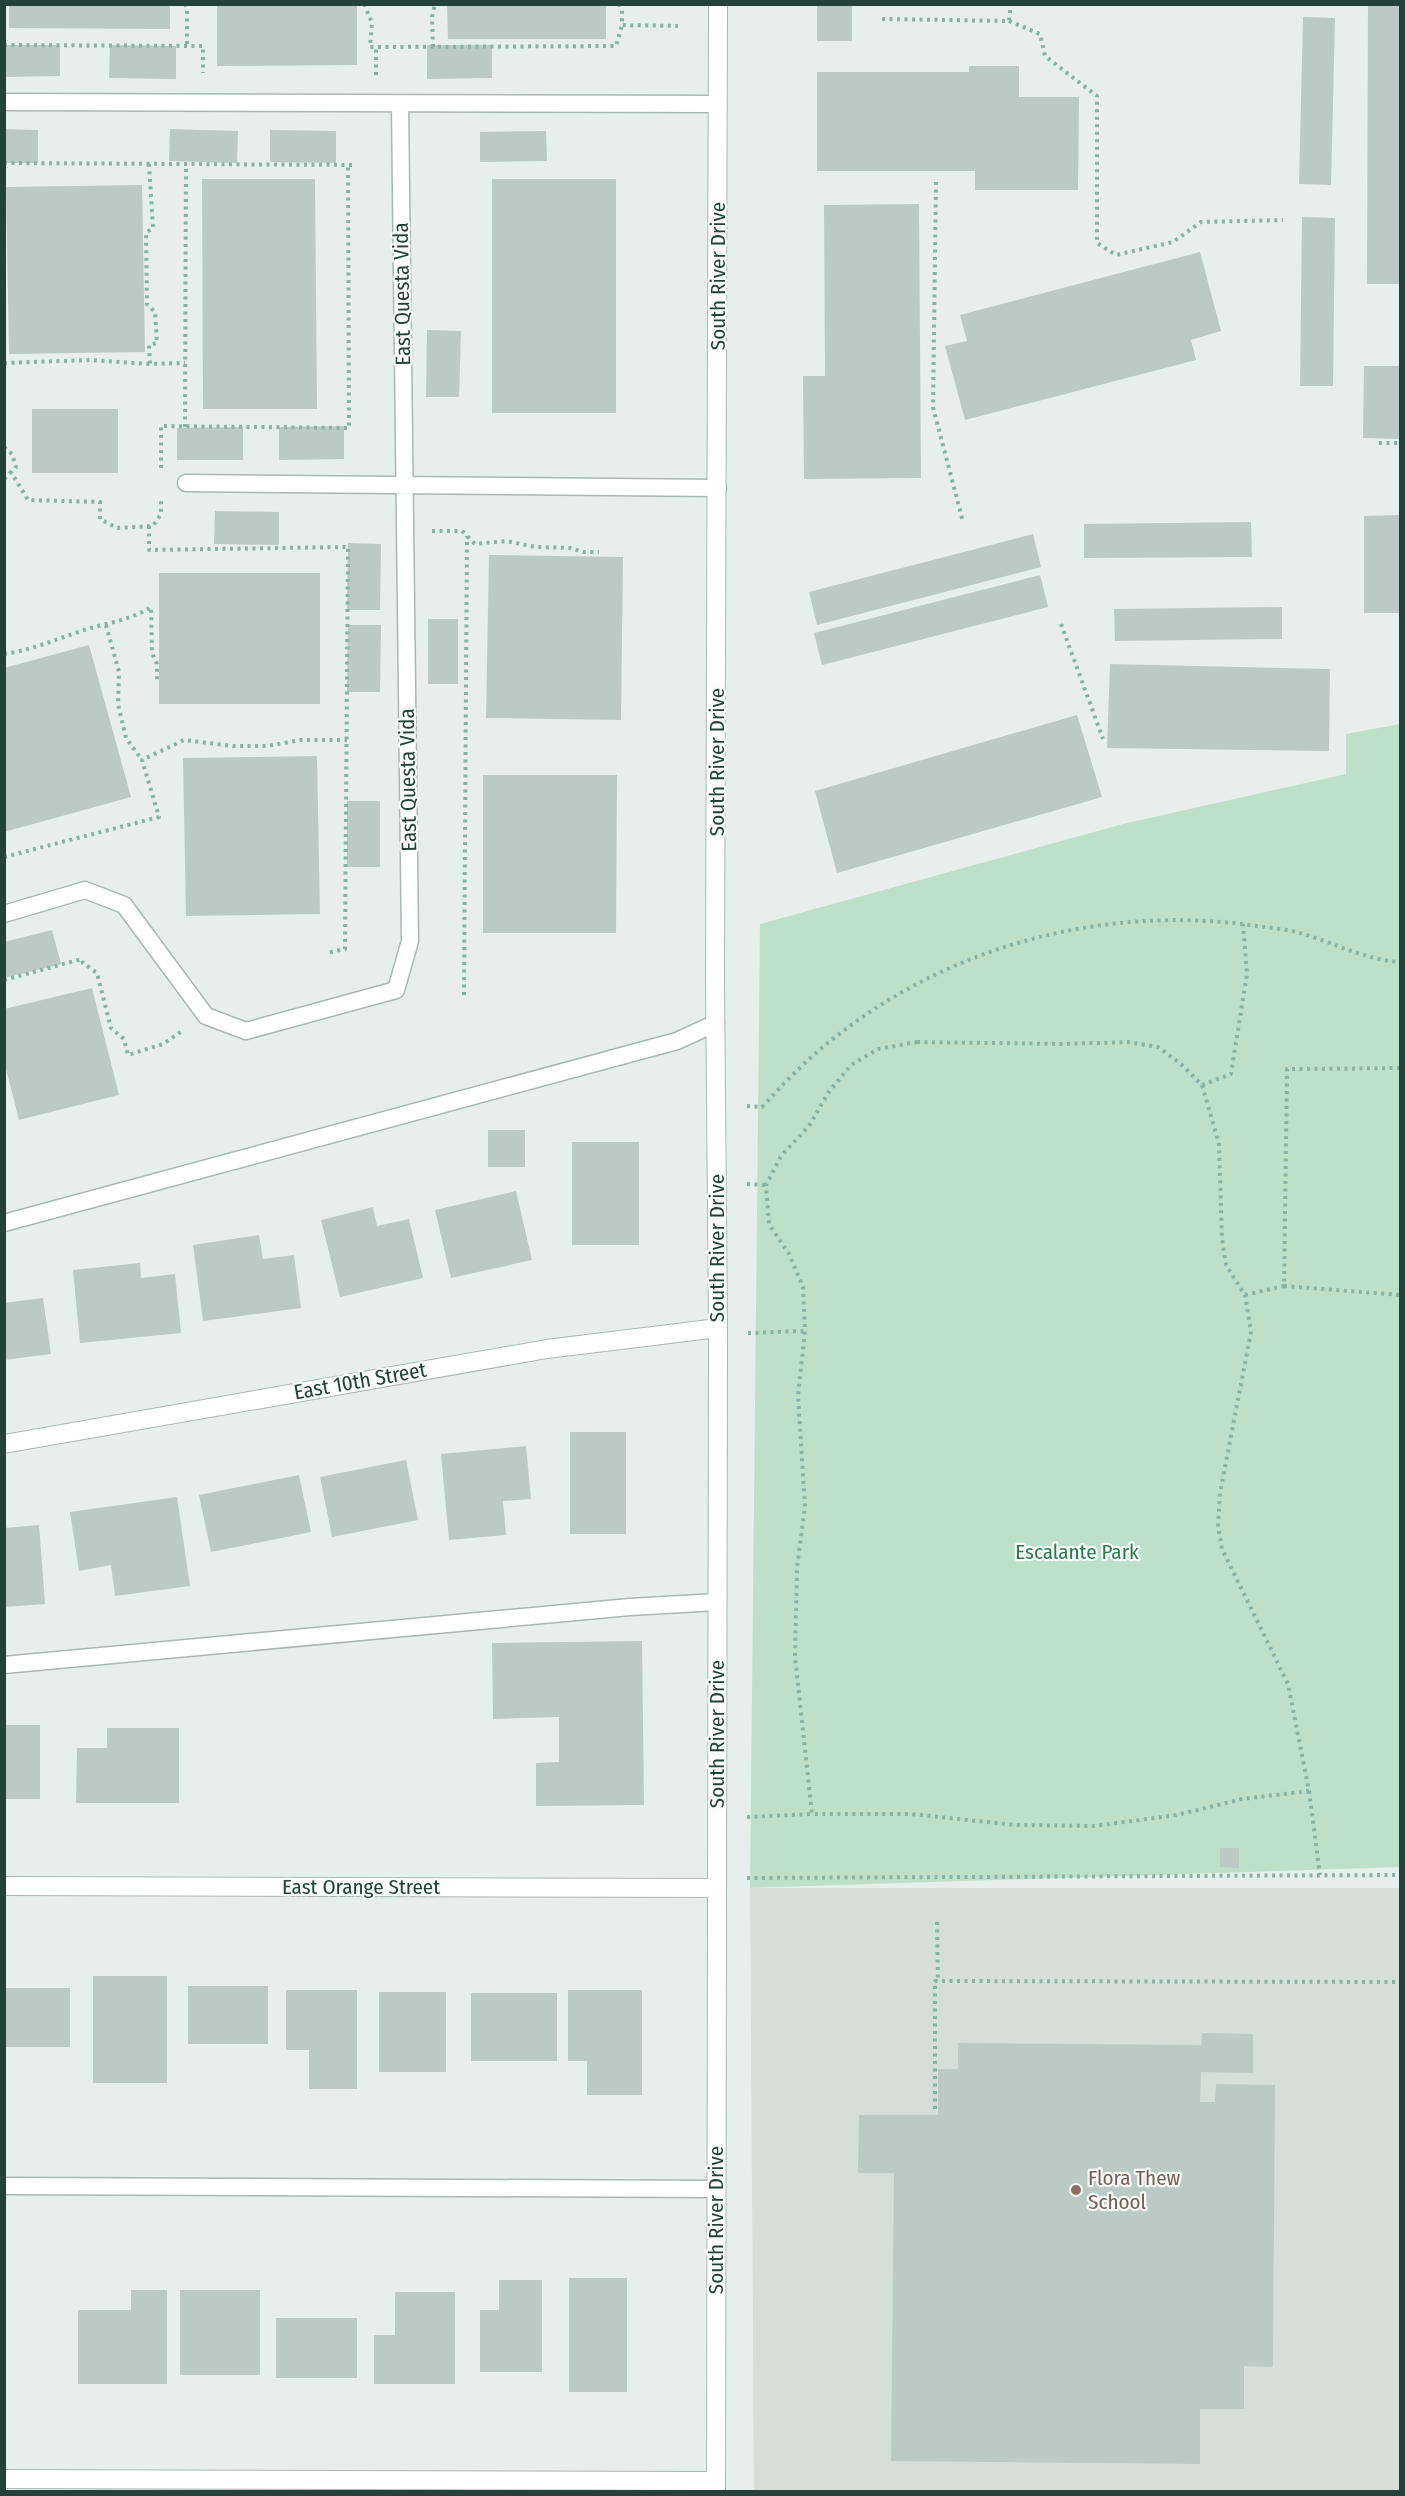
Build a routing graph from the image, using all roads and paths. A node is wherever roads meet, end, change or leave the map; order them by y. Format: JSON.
{"nodes":[{"id":1,"x":185,"y":4,"type":"edge"},
{"id":2,"x":364,"y":4,"type":"edge"},
{"id":3,"x":435,"y":4,"type":"edge"},
{"id":4,"x":619,"y":4,"type":"edge"},
{"id":5,"x":718,"y":4,"type":"edge"},
{"id":6,"x":1011,"y":4,"type":"edge"},
{"id":7,"x":882,"y":19,"type":"dead end"},
{"id":8,"x":1009,"y":21,"type":"junction"},
{"id":9,"x":622,"y":25,"type":"junction"},
{"id":10,"x":678,"y":26,"type":"dead end"},
{"id":11,"x":4,"y":45,"type":"edge"},
{"id":12,"x":187,"y":46,"type":"junction"},
{"id":13,"x":376,"y":47,"type":"junction"},
{"id":14,"x":434,"y":47,"type":"junction"},
{"id":15,"x":4,"y":102,"type":"edge"},
{"id":16,"x":203,"y":103,"type":"junction"},
{"id":17,"x":377,"y":104,"type":"junction"},
{"id":18,"x":400,"y":104,"type":"junction"},
{"id":19,"x":718,"y":104,"type":"junction"},
{"id":20,"x":4,"y":163,"type":"edge"},
{"id":21,"x":149,"y":164,"type":"junction"},
{"id":22,"x":186,"y":164,"type":"junction"},
{"id":23,"x":348,"y":165,"type":"junction"},
{"id":24,"x":356,"y":165,"type":"dead end"},
{"id":25,"x":936,"y":182,"type":"dead end"},
{"id":26,"x":1283,"y":220,"type":"dead end"},
{"id":27,"x":4,"y":363,"type":"edge"},
{"id":28,"x":185,"y":363,"type":"junction"},
{"id":29,"x":150,"y":364,"type":"junction"},
{"id":30,"x":185,"y":427,"type":"junction"},
{"id":31,"x":1379,"y":443,"type":"dead end"},
{"id":32,"x":1401,"y":443,"type":"edge"},
{"id":33,"x":4,"y":447,"type":"edge"},
{"id":34,"x":160,"y":471,"type":"dead end"},
{"id":35,"x":10,"y":472,"type":"junction"},
{"id":36,"x":4,"y":479,"type":"edge"},
{"id":37,"x":186,"y":483,"type":"dead end"},
{"id":38,"x":404,"y":485,"type":"junction"},
{"id":39,"x":718,"y":488,"type":"junction"},
{"id":40,"x":160,"y":493,"type":"dead end"},
{"id":41,"x":963,"y":522,"type":"dead end"},
{"id":42,"x":149,"y":526,"type":"junction"},
{"id":43,"x":405,"y":532,"type":"junction"},
{"id":44,"x":467,"y":536,"type":"junction"},
{"id":45,"x":599,"y":552,"type":"dead end"},
{"id":46,"x":1061,"y":624,"type":"dead end"},
{"id":47,"x":106,"y":625,"type":"junction"},
{"id":48,"x":4,"y":654,"type":"edge"},
{"id":49,"x":157,"y":681,"type":"dead end"},
{"id":50,"x":1103,"y":739,"type":"dead end"},
{"id":51,"x":347,"y":740,"type":"junction"},
{"id":52,"x":142,"y":760,"type":"junction"},
{"id":53,"x":4,"y":857,"type":"edge"},
{"id":54,"x":4,"y":914,"type":"edge"},
{"id":55,"x":1243,"y":924,"type":"junction"},
{"id":56,"x":326,"y":953,"type":"dead end"},
{"id":57,"x":1401,"y":962,"type":"edge"},
{"id":58,"x":4,"y":980,"type":"edge"},
{"id":59,"x":464,"y":995,"type":"dead end"},
{"id":60,"x":206,"y":1016,"type":"junction"},
{"id":61,"x":716,"y":1023,"type":"junction"},
{"id":62,"x":1401,"y":1068,"type":"edge"},
{"id":63,"x":1202,"y":1085,"type":"junction"},
{"id":64,"x":747,"y":1106,"type":"dead end"},
{"id":65,"x":747,"y":1184,"type":"dead end"},
{"id":66,"x":766,"y":1185,"type":"junction"},
{"id":67,"x":4,"y":1223,"type":"edge"},
{"id":68,"x":1284,"y":1286,"type":"junction"},
{"id":69,"x":1245,"y":1295,"type":"junction"},
{"id":70,"x":1401,"y":1295,"type":"edge"},
{"id":71,"x":718,"y":1328,"type":"junction"},
{"id":72,"x":804,"y":1331,"type":"junction"},
{"id":73,"x":745,"y":1333,"type":"dead end"},
{"id":74,"x":4,"y":1444,"type":"edge"},
{"id":75,"x":717,"y":1602,"type":"junction"},
{"id":76,"x":4,"y":1665,"type":"edge"},
{"id":77,"x":1309,"y":1791,"type":"junction"},
{"id":78,"x":812,"y":1814,"type":"junction"},
{"id":79,"x":745,"y":1818,"type":"dead end"},
{"id":80,"x":1320,"y":1875,"type":"junction"},
{"id":81,"x":1401,"y":1875,"type":"edge"},
{"id":82,"x":746,"y":1878,"type":"dead end"},
{"id":83,"x":4,"y":1886,"type":"edge"},
{"id":84,"x":717,"y":1888,"type":"junction"},
{"id":85,"x":937,"y":1922,"type":"dead end"},
{"id":86,"x":938,"y":1981,"type":"junction"},
{"id":87,"x":1401,"y":1982,"type":"edge"},
{"id":88,"x":935,"y":2109,"type":"dead end"},
{"id":89,"x":4,"y":2186,"type":"edge"},
{"id":90,"x":716,"y":2189,"type":"junction"},
{"id":91,"x":4,"y":2479,"type":"edge"},
{"id":92,"x":716,"y":2486,"type":"edge"}],
"edges":[{"from":1,"to":12,"type":"path"},
{"from":2,"to":13,"type":"path"},
{"from":3,"to":14,"type":"path"},
{"from":4,"to":9,"type":"path"},
{"from":5,"to":19,"type":"street","name":"South River Drive"},
{"from":6,"to":8,"type":"path"},
{"from":7,"to":8,"type":"path"},
{"from":8,"to":26,"type":"path"},
{"from":9,"to":10,"type":"path"},
{"from":9,"to":14,"type":"path"},
{"from":11,"to":12,"type":"path"},
{"from":12,"to":16,"type":"path"},
{"from":13,"to":14,"type":"path"},
{"from":13,"to":17,"type":"path"},
{"from":15,"to":16,"type":"lane"},
{"from":16,"to":17,"type":"lane"},
{"from":17,"to":18,"type":"lane"},
{"from":18,"to":19,"type":"lane"},
{"from":18,"to":38,"type":"lane","name":"East Questa Vida"},
{"from":19,"to":39,"type":"street","name":"South River Drive"},
{"from":20,"to":21,"type":"path"},
{"from":21,"to":22,"type":"path"},
{"from":21,"to":29,"type":"path"},
{"from":22,"to":23,"type":"path"},
{"from":22,"to":28,"type":"path"},
{"from":23,"to":24,"type":"path"},
{"from":23,"to":30,"type":"path"},
{"from":25,"to":41,"type":"path"},
{"from":27,"to":29,"type":"path"},
{"from":28,"to":29,"type":"path"},
{"from":28,"to":30,"type":"path"},
{"from":30,"to":34,"type":"path"},
{"from":31,"to":32,"type":"path"},
{"from":33,"to":35,"type":"path"},
{"from":35,"to":36,"type":"path"},
{"from":35,"to":42,"type":"path"},
{"from":37,"to":38,"type":"lane"},
{"from":38,"to":39,"type":"lane"},
{"from":38,"to":43,"type":"lane","name":"East Questa Vida"},
{"from":39,"to":61,"type":"street","name":"South River Drive"},
{"from":40,"to":42,"type":"path"},
{"from":42,"to":51,"type":"path"},
{"from":43,"to":44,"type":"path"},
{"from":43,"to":60,"type":"lane","name":"East Questa Vida"},
{"from":44,"to":45,"type":"path"},
{"from":44,"to":59,"type":"path"},
{"from":46,"to":50,"type":"path"},
{"from":47,"to":48,"type":"path"},
{"from":47,"to":49,"type":"path"},
{"from":47,"to":52,"type":"path"},
{"from":51,"to":52,"type":"path"},
{"from":51,"to":56,"type":"path"},
{"from":52,"to":53,"type":"path"},
{"from":54,"to":60,"type":"lane"},
{"from":55,"to":57,"type":"path"},
{"from":55,"to":63,"type":"path"},
{"from":55,"to":64,"type":"path"},
{"from":58,"to":60,"type":"path"},
{"from":61,"to":67,"type":"lane"},
{"from":61,"to":71,"type":"street","name":"South River Drive"},
{"from":62,"to":68,"type":"path"},
{"from":63,"to":66,"type":"path"},
{"from":63,"to":69,"type":"path"},
{"from":65,"to":66,"type":"path"},
{"from":66,"to":72,"type":"path"},
{"from":68,"to":69,"type":"path"},
{"from":68,"to":70,"type":"path"},
{"from":69,"to":77,"type":"path"},
{"from":71,"to":74,"type":"street","name":"East 10th Street"},
{"from":71,"to":75,"type":"street","name":"South River Drive"},
{"from":72,"to":73,"type":"path"},
{"from":72,"to":78,"type":"path"},
{"from":75,"to":76,"type":"lane"},
{"from":75,"to":84,"type":"street","name":"South River Drive"},
{"from":77,"to":78,"type":"path"},
{"from":77,"to":80,"type":"path"},
{"from":78,"to":79,"type":"path"},
{"from":80,"to":81,"type":"path"},
{"from":80,"to":82,"type":"path"},
{"from":83,"to":84,"type":"street","name":"East Orange Street"},
{"from":84,"to":90,"type":"street","name":"South River Drive"},
{"from":85,"to":86,"type":"path"},
{"from":86,"to":87,"type":"path"},
{"from":86,"to":88,"type":"path"},
{"from":89,"to":90,"type":"lane"},
{"from":90,"to":92,"type":"street","name":"South River Drive"},
{"from":91,"to":92,"type":"street"}]}
